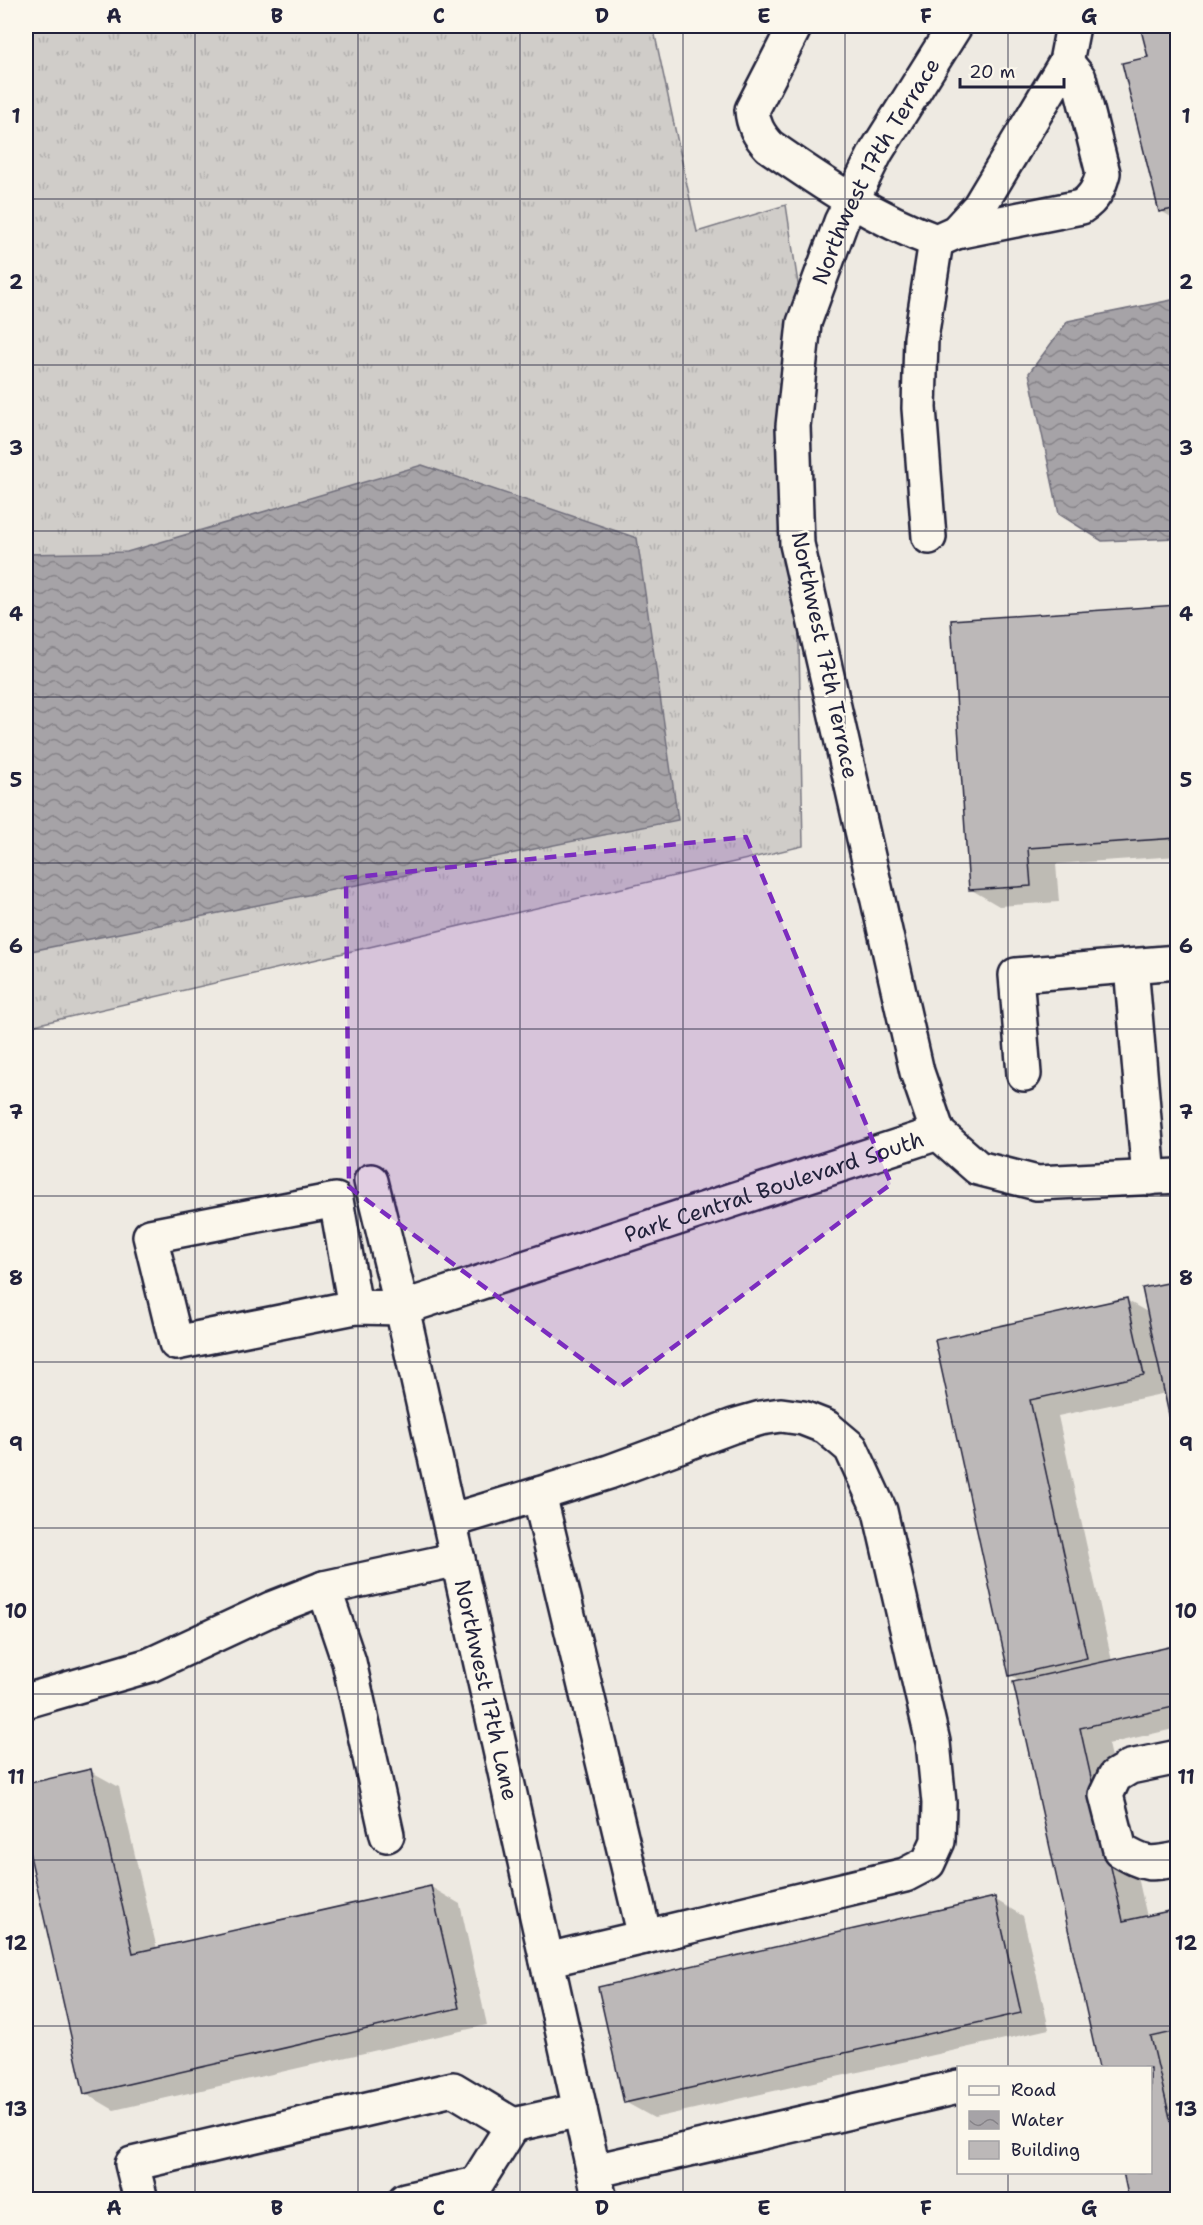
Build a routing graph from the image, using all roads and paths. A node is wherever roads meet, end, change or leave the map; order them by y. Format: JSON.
{"nodes":[{"id":1,"x":795,"y":26,"type":"edge"},
{"id":2,"x":955,"y":26,"type":"edge"},
{"id":3,"x":1073,"y":26,"type":"edge"},
{"id":4,"x":1066,"y":62,"type":"junction"},
{"id":5,"x":851,"y":201,"type":"junction"},
{"id":6,"x":946,"y":236,"type":"junction"},
{"id":7,"x":929,"y":537,"type":"dead end"},
{"id":8,"x":1178,"y":962,"type":"edge"},
{"id":9,"x":1131,"y":966,"type":"junction"},
{"id":10,"x":1024,"y":1074,"type":"dead end"},
{"id":11,"x":938,"y":1132,"type":"junction"},
{"id":12,"x":1163,"y":1177,"type":"edge"},
{"id":13,"x":371,"y":1180,"type":"dead end"},
{"id":14,"x":355,"y":1307,"type":"junction"},
{"id":15,"x":402,"y":1308,"type":"junction"},
{"id":16,"x":539,"y":1494,"type":"junction"},
{"id":17,"x":450,"y":1521,"type":"junction"},
{"id":18,"x":458,"y":1558,"type":"junction"},
{"id":19,"x":324,"y":1588,"type":"junction"},
{"id":20,"x":26,"y":1701,"type":"edge"},
{"id":21,"x":1178,"y":1757,"type":"edge"},
{"id":22,"x":387,"y":1835,"type":"dead end"},
{"id":23,"x":1178,"y":1859,"type":"edge"},
{"id":24,"x":645,"y":1937,"type":"junction"},
{"id":25,"x":547,"y":1960,"type":"junction"},
{"id":26,"x":957,"y":2087,"type":"edge"},
{"id":27,"x":580,"y":2110,"type":"junction"},
{"id":28,"x":513,"y":2125,"type":"junction"},
{"id":29,"x":597,"y":2185,"type":"edge"},
{"id":30,"x":141,"y":2199,"type":"edge"},
{"id":31,"x":405,"y":2199,"type":"edge"}],
"edges":[{"from":1,"to":5,"type":"street"},
{"from":2,"to":5,"type":"street","name":"Northwest 17th Terrace"},
{"from":3,"to":4,"type":"street"},
{"from":4,"to":6,"type":"street"},
{"from":4,"to":6,"type":"street"},
{"from":5,"to":6,"type":"street"},
{"from":5,"to":11,"type":"street","name":"Northwest 17th Terrace"},
{"from":6,"to":7,"type":"street"},
{"from":8,"to":9,"type":"street"},
{"from":9,"to":10,"type":"street"},
{"from":9,"to":12,"type":"street"},
{"from":11,"to":12,"type":"street","name":"Park Central Boulevard South"},
{"from":11,"to":15,"type":"street","name":"Park Central Boulevard South"},
{"from":13,"to":15,"type":"street","name":"Northwest 17th Lane"},
{"from":14,"to":14,"type":"street","name":"Park Central Boulevard South"},
{"from":14,"to":15,"type":"street","name":"Park Central Boulevard South"},
{"from":15,"to":17,"type":"street","name":"Northwest 17th Lane"},
{"from":16,"to":17,"type":"street"},
{"from":16,"to":24,"type":"street"},
{"from":16,"to":24,"type":"street"},
{"from":17,"to":18,"type":"street","name":"Northwest 17th Lane"},
{"from":18,"to":19,"type":"street"},
{"from":18,"to":25,"type":"street","name":"Northwest 17th Lane"},
{"from":19,"to":20,"type":"street"},
{"from":19,"to":22,"type":"street"},
{"from":21,"to":23,"type":"street"},
{"from":24,"to":25,"type":"street"},
{"from":25,"to":27,"type":"street","name":"Northwest 17th Lane"},
{"from":26,"to":29,"type":"street"},
{"from":27,"to":28,"type":"street"},
{"from":27,"to":29,"type":"street","name":"Northwest 17th Lane"},
{"from":28,"to":30,"type":"street"},
{"from":28,"to":31,"type":"street"}]}
